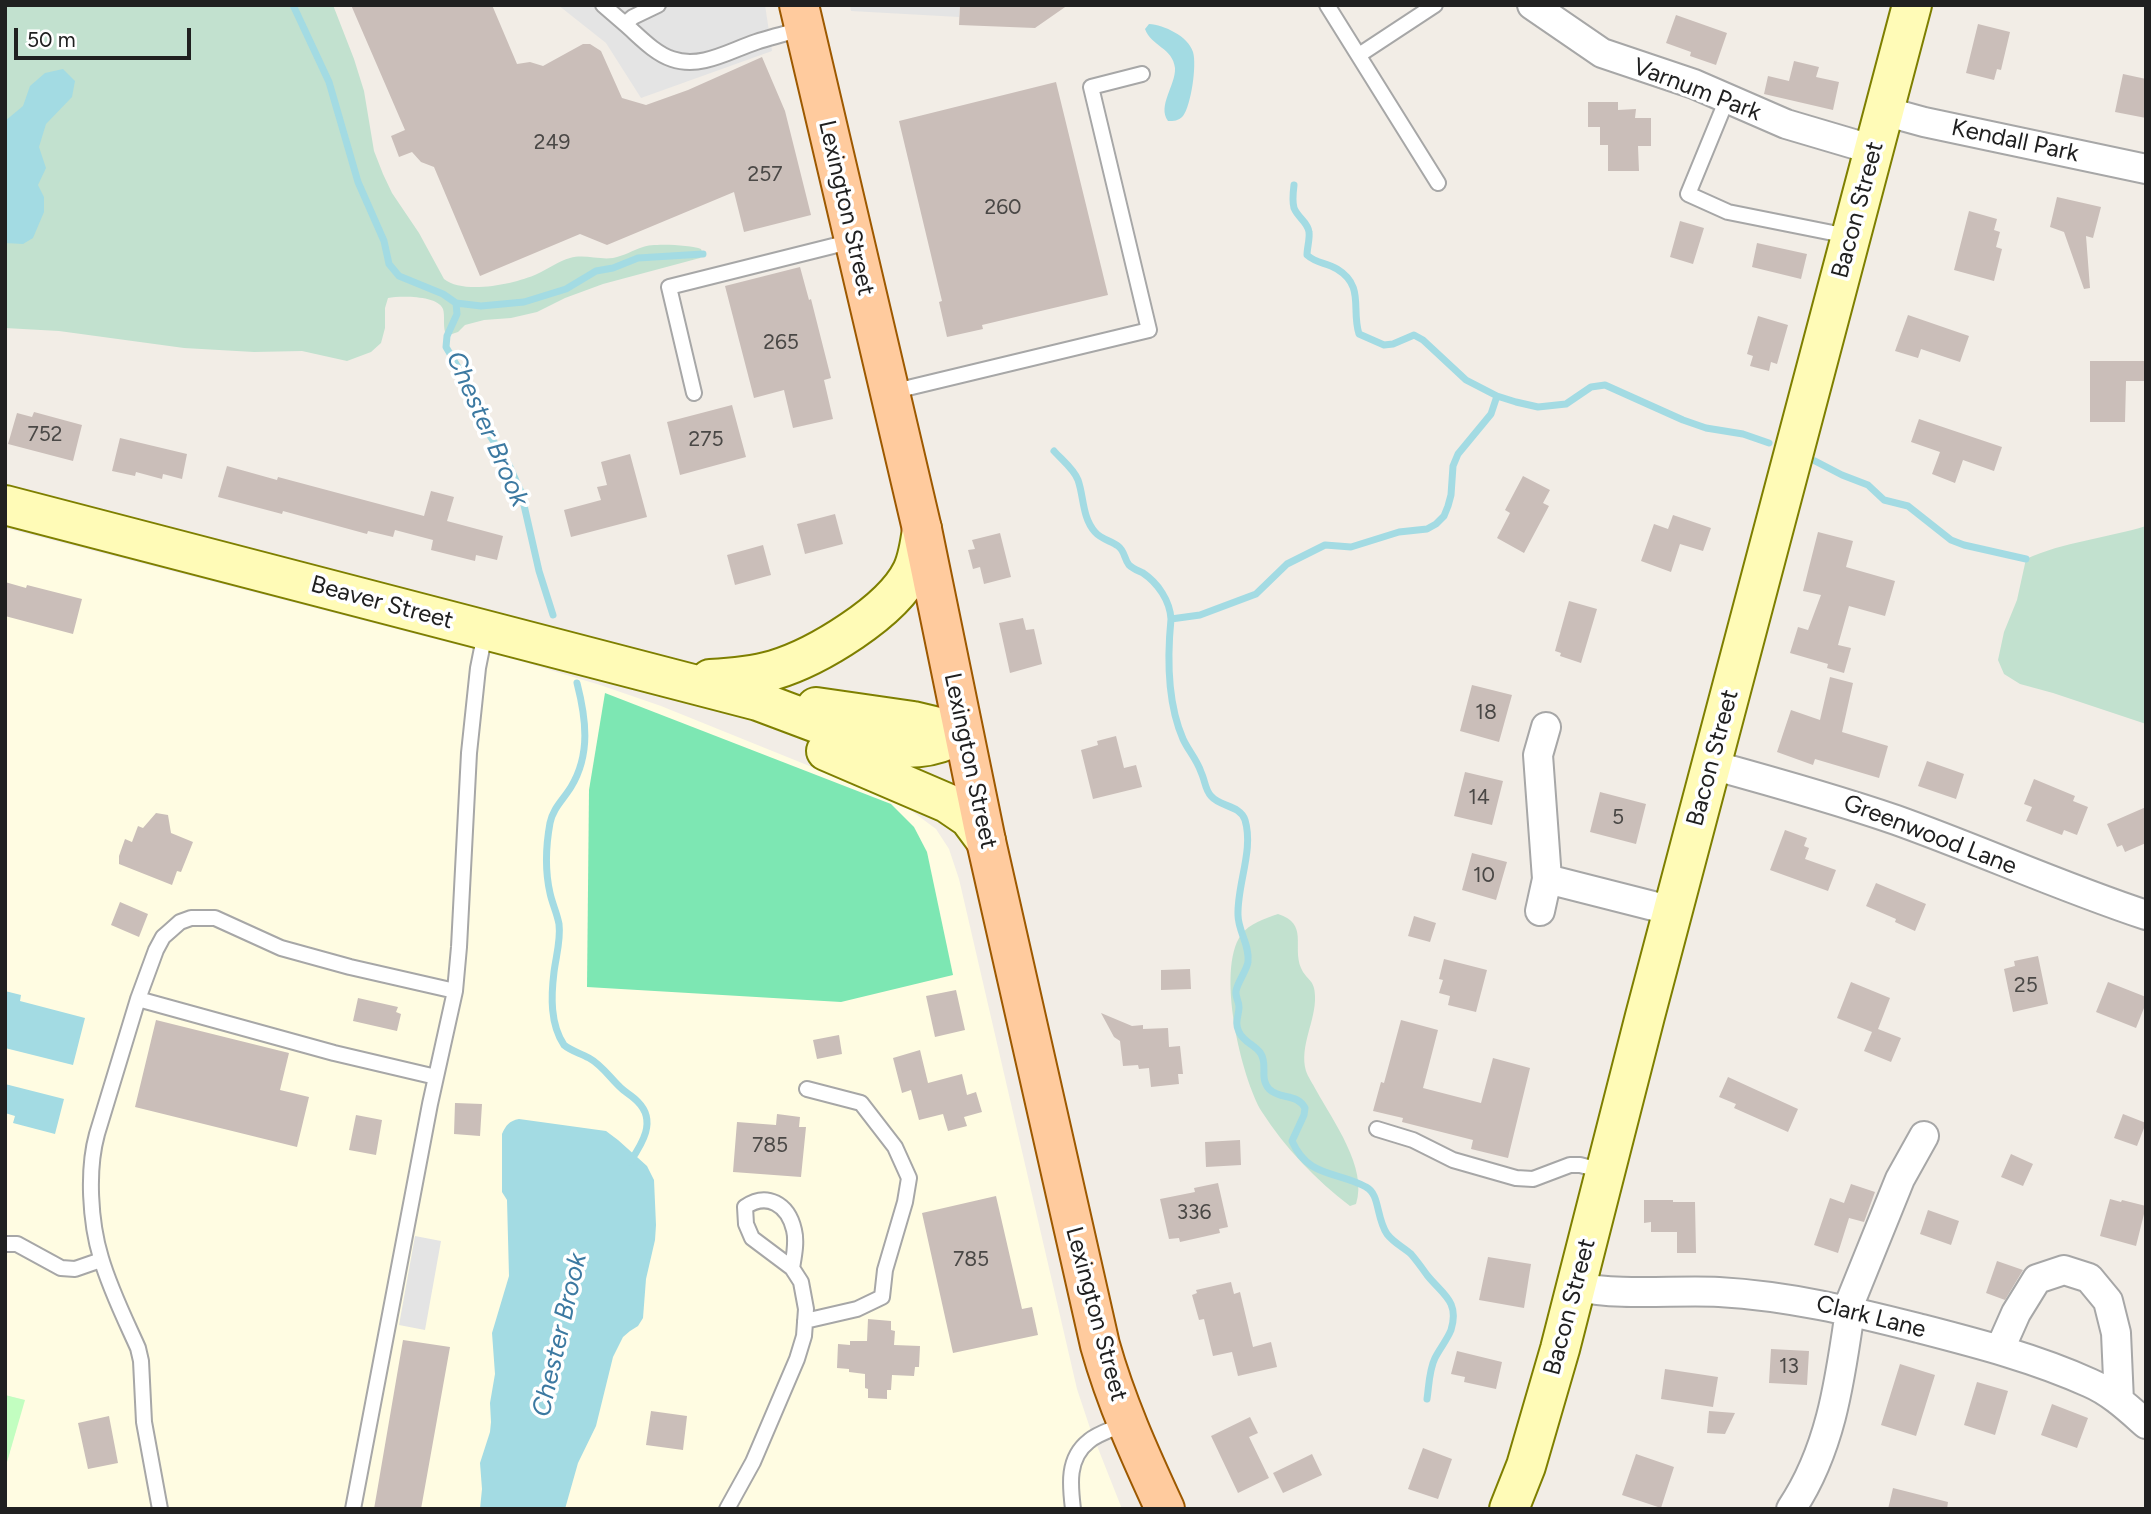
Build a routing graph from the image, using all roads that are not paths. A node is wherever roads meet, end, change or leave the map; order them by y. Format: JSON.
{"nodes":[{"id":1,"x":603,"y":5,"type":"edge"},
{"id":2,"x":658,"y":5,"type":"edge"},
{"id":3,"x":1327,"y":5,"type":"edge"},
{"id":4,"x":1434,"y":5,"type":"edge"},
{"id":5,"x":1532,"y":5,"type":"edge"},
{"id":6,"x":1912,"y":5,"type":"edge"},
{"id":7,"x":802,"y":17,"type":"edge"},
{"id":8,"x":625,"y":23,"type":"junction"},
{"id":9,"x":1359,"y":55,"type":"junction"},
{"id":10,"x":1142,"y":74,"type":"dead end"},
{"id":11,"x":1727,"y":99,"type":"junction"},
{"id":12,"x":1884,"y":111,"type":"junction"},
{"id":13,"x":1874,"y":150,"type":"junction"},
{"id":14,"x":2146,"y":169,"type":"edge"},
{"id":15,"x":1438,"y":183,"type":"dead end"},
{"id":16,"x":1851,"y":236,"type":"junction"},
{"id":17,"x":854,"y":241,"type":"junction"},
{"id":18,"x":694,"y":393,"type":"dead end"},
{"id":19,"x":890,"y":393,"type":"junction"},
{"id":20,"x":5,"y":505,"type":"edge"},
{"id":21,"x":922,"y":529,"type":"junction"},
{"id":22,"x":485,"y":630,"type":"junction"},
{"id":23,"x":624,"y":666,"type":"junction"},
{"id":24,"x":668,"y":677,"type":"junction"},
{"id":25,"x":1546,"y":727,"type":"dead end"},
{"id":26,"x":963,"y":733,"type":"junction"},
{"id":27,"x":1712,"y":765,"type":"junction"},
{"id":28,"x":986,"y":841,"type":"junction"},
{"id":29,"x":1547,"y":879,"type":"junction"},
{"id":30,"x":1540,"y":911,"type":"dead end"},
{"id":31,"x":1673,"y":911,"type":"junction"},
{"id":32,"x":2146,"y":915,"type":"edge"},
{"id":33,"x":455,"y":991,"type":"junction"},
{"id":34,"x":138,"y":999,"type":"junction"},
{"id":35,"x":436,"y":1077,"type":"junction"},
{"id":36,"x":807,"y":1089,"type":"dead end"},
{"id":37,"x":1377,"y":1129,"type":"dead end"},
{"id":38,"x":1924,"y":1136,"type":"dead end"},
{"id":39,"x":1605,"y":1171,"type":"junction"},
{"id":40,"x":5,"y":1244,"type":"edge"},
{"id":41,"x":101,"y":1261,"type":"junction"},
{"id":42,"x":792,"y":1268,"type":"junction"},
{"id":43,"x":1576,"y":1287,"type":"junction"},
{"id":44,"x":1849,"y":1310,"type":"junction"},
{"id":45,"x":805,"y":1321,"type":"junction"},
{"id":46,"x":2000,"y":1349,"type":"junction"},
{"id":47,"x":2119,"y":1401,"type":"junction"},
{"id":48,"x":1126,"y":1423,"type":"junction"},
{"id":49,"x":2146,"y":1424,"type":"edge"},
{"id":50,"x":160,"y":1509,"type":"edge"},
{"id":51,"x":353,"y":1509,"type":"edge"},
{"id":52,"x":727,"y":1509,"type":"edge"},
{"id":53,"x":1073,"y":1509,"type":"edge"},
{"id":54,"x":1165,"y":1509,"type":"edge"},
{"id":55,"x":1509,"y":1509,"type":"edge"},
{"id":56,"x":1791,"y":1509,"type":"edge"}],
"edges":[{"from":1,"to":8,"type":"lane"},
{"from":2,"to":8,"type":"lane"},
{"from":3,"to":9,"type":"lane"},
{"from":4,"to":9,"type":"lane"},
{"from":5,"to":11,"type":"street","name":"Varnum Park"},
{"from":6,"to":12,"type":"main road","name":"Bacon Street"},
{"from":7,"to":8,"type":"lane"},
{"from":7,"to":17,"type":"main road","name":"Lexington Street"},
{"from":9,"to":15,"type":"lane"},
{"from":10,"to":19,"type":"lane"},
{"from":11,"to":13,"type":"street","name":"Varnum Park"},
{"from":11,"to":16,"type":"lane"},
{"from":12,"to":13,"type":"main road","name":"Bacon Street"},
{"from":12,"to":14,"type":"street","name":"Kendall Park"},
{"from":13,"to":16,"type":"main road","name":"Bacon Street"},
{"from":16,"to":27,"type":"main road","name":"Bacon Street"},
{"from":17,"to":18,"type":"lane"},
{"from":17,"to":19,"type":"main road","name":"Lexington Street"},
{"from":19,"to":21,"type":"main road","name":"Lexington Street"},
{"from":20,"to":22,"type":"main road","name":"Beaver Street"},
{"from":21,"to":24,"type":"main road"},
{"from":21,"to":26,"type":"main road","name":"Lexington Street"},
{"from":22,"to":23,"type":"main road","name":"Beaver Street"},
{"from":22,"to":33,"type":"lane"},
{"from":23,"to":24,"type":"main road","name":"Beaver Street"},
{"from":23,"to":28,"type":"main road"},
{"from":24,"to":26,"type":"main road","name":"Beaver Street"},
{"from":25,"to":29,"type":"street"},
{"from":26,"to":28,"type":"main road","name":"Lexington Street"},
{"from":27,"to":31,"type":"main road","name":"Bacon Street"},
{"from":27,"to":32,"type":"street","name":"Greenwood Lane"},
{"from":28,"to":48,"type":"main road","name":"Lexington Street"},
{"from":29,"to":30,"type":"street"},
{"from":29,"to":31,"type":"street"},
{"from":31,"to":39,"type":"main road","name":"Bacon Street"},
{"from":33,"to":34,"type":"lane"},
{"from":33,"to":35,"type":"lane"},
{"from":34,"to":35,"type":"lane"},
{"from":34,"to":41,"type":"lane"},
{"from":35,"to":51,"type":"lane"},
{"from":36,"to":45,"type":"lane"},
{"from":37,"to":39,"type":"lane"},
{"from":38,"to":44,"type":"street"},
{"from":39,"to":43,"type":"main road","name":"Bacon Street"},
{"from":40,"to":41,"type":"lane"},
{"from":41,"to":50,"type":"lane"},
{"from":42,"to":42,"type":"lane"},
{"from":42,"to":45,"type":"lane"},
{"from":43,"to":44,"type":"street","name":"Clark Lane"},
{"from":43,"to":55,"type":"main road","name":"Bacon Street"},
{"from":44,"to":46,"type":"street","name":"Clark Lane"},
{"from":44,"to":56,"type":"street"},
{"from":45,"to":52,"type":"lane"},
{"from":46,"to":47,"type":"street","name":"Clark Lane"},
{"from":46,"to":47,"type":"street"},
{"from":47,"to":49,"type":"street","name":"Clark Lane"},
{"from":48,"to":53,"type":"lane"},
{"from":48,"to":54,"type":"main road","name":"Lexington Street"}]}
